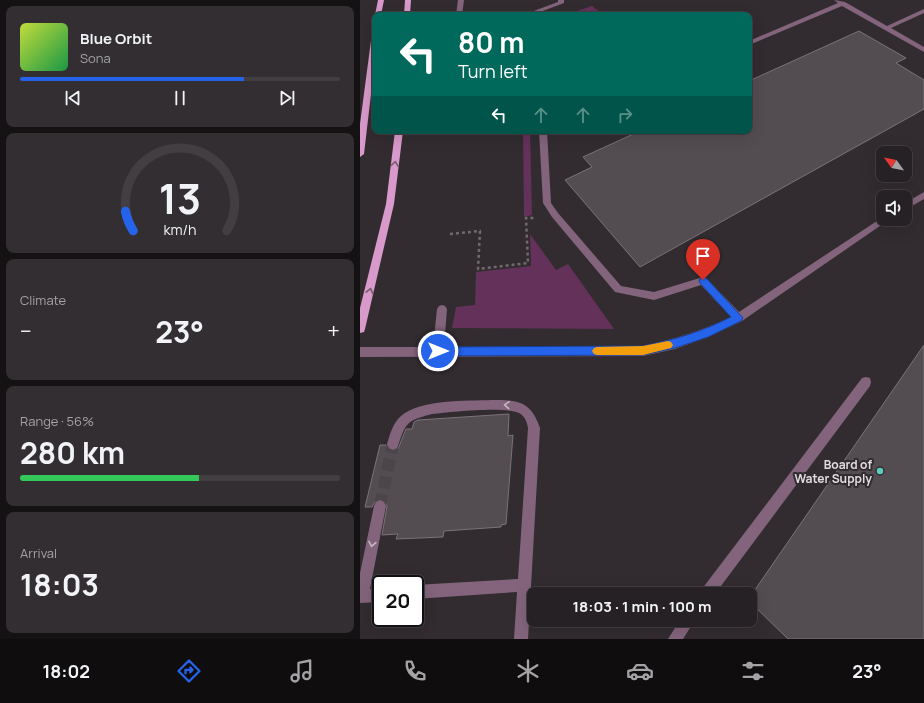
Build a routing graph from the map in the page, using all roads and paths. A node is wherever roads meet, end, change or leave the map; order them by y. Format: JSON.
{"nodes":[{"id":1,"x":381,"y":0,"type":"edge"},
{"id":2,"x":408,"y":0,"type":"edge"},
{"id":3,"x":461,"y":0,"type":"edge"},
{"id":4,"x":561,"y":0,"type":"edge"},
{"id":5,"x":840,"y":2,"type":"edge"},
{"id":6,"x":924,"y":11,"type":"edge"},
{"id":7,"x":379,"y":12,"type":"edge"},
{"id":8,"x":406,"y":12,"type":"edge"},
{"id":9,"x":459,"y":12,"type":"edge"},
{"id":10,"x":535,"y":12,"type":"edge"},
{"id":11,"x":887,"y":28,"type":"junction"},
{"id":12,"x":752,"y":42,"type":"edge"},
{"id":13,"x":924,"y":50,"type":"edge"},
{"id":14,"x":372,"y":57,"type":"edge"},
{"id":15,"x":399,"y":134,"type":"edge"},
{"id":16,"x":543,"y":134,"type":"edge"},
{"id":17,"x":360,"y":154,"type":"edge"},
{"id":18,"x":924,"y":195,"type":"edge"},
{"id":19,"x":912,"y":203,"type":"edge"},
{"id":20,"x":534,"y":218,"type":"dead end"},
{"id":21,"x":876,"y":226,"type":"edge"},
{"id":22,"x":450,"y":234,"type":"dead end"},
{"id":23,"x":442,"y":309,"type":"dead end"},
{"id":24,"x":738,"y":318,"type":"junction"},
{"id":25,"x":360,"y":329,"type":"edge"},
{"id":26,"x":438,"y":351,"type":"junction"},
{"id":27,"x":360,"y":352,"type":"edge"},
{"id":28,"x":866,"y":382,"type":"dead end"},
{"id":29,"x":393,"y":444,"type":"tunnel mouth"},
{"id":30,"x":380,"y":506,"type":"tunnel mouth"},
{"id":31,"x":524,"y":585,"type":"junction"},
{"id":32,"x":712,"y":587,"type":"edge"},
{"id":33,"x":424,"y":591,"type":"edge"},
{"id":34,"x":372,"y":595,"type":"edge"},
{"id":35,"x":361,"y":596,"type":"edge"},
{"id":36,"x":683,"y":627,"type":"edge"},
{"id":37,"x":521,"y":639,"type":"edge"},
{"id":38,"x":675,"y":639,"type":"edge"}],
"edges":[{"from":1,"to":7,"type":"main road"},
{"from":2,"to":8,"type":"main road"},
{"from":3,"to":9,"type":"lane"},
{"from":4,"to":10,"type":"lane"},
{"from":5,"to":11,"type":"lane"},
{"from":5,"to":12,"type":"lane"},
{"from":6,"to":11,"type":"lane"},
{"from":11,"to":13,"type":"lane"},
{"from":14,"to":17,"type":"main road"},
{"from":25,"to":15,"type":"main road","one_way":true},
{"from":16,"to":24,"type":"lane"},
{"from":18,"to":19,"type":"lane"},
{"from":20,"to":22,"type":"path"},
{"from":21,"to":24,"type":"lane"},
{"from":23,"to":26,"type":"lane"},
{"from":24,"to":26,"type":"lane"},
{"from":26,"to":27,"type":"lane"},
{"from":28,"to":32,"type":"lane"},
{"from":31,"to":29,"type":"lane","one_way":true},
{"from":30,"to":35,"type":"lane","one_way":true},
{"from":31,"to":33,"type":"lane"},
{"from":31,"to":37,"type":"lane"},
{"from":34,"to":35,"type":"lane"},
{"from":36,"to":38,"type":"lane"}]}
